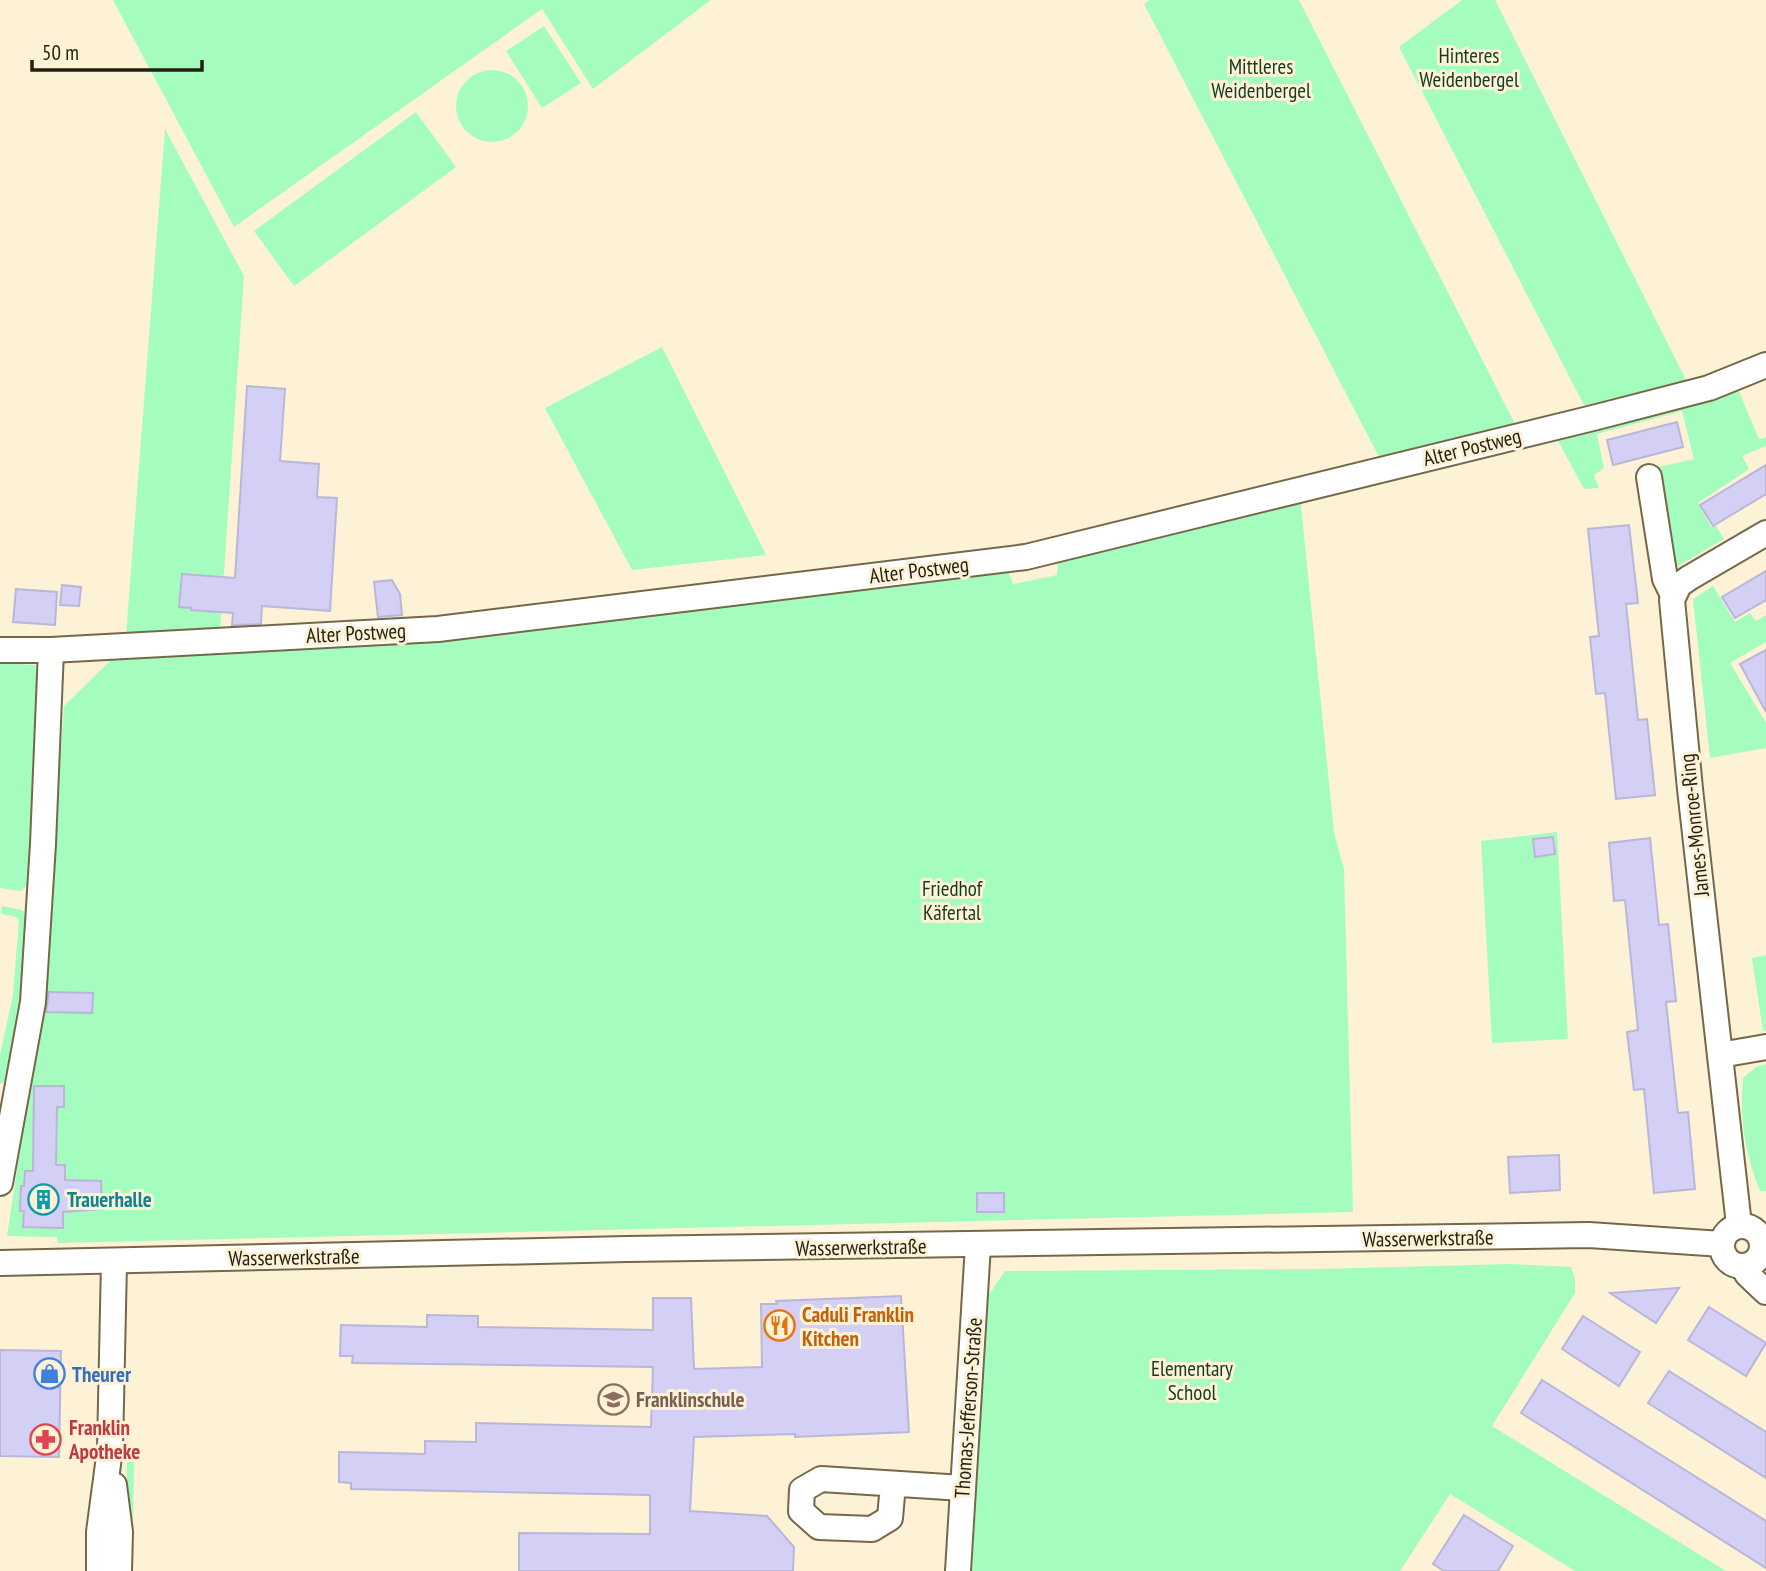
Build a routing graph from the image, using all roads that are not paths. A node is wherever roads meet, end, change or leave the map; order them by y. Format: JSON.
{"nodes":[{"id":1,"x":1766,"y":365,"type":"edge"},
{"id":2,"x":1649,"y":477,"type":"dead end"},
{"id":3,"x":1766,"y":533,"type":"edge"},
{"id":4,"x":1673,"y":595,"type":"junction"},
{"id":5,"x":0,"y":650,"type":"edge"},
{"id":6,"x":51,"y":650,"type":"junction"},
{"id":7,"x":1766,"y":1047,"type":"edge"},
{"id":8,"x":1720,"y":1055,"type":"junction"},
{"id":9,"x":0,"y":1184,"type":"edge"},
{"id":10,"x":1739,"y":1225,"type":"junction"},
{"id":11,"x":1722,"y":1244,"type":"junction"},
{"id":12,"x":1764,"y":1244,"type":"edge"},
{"id":13,"x":978,"y":1245,"type":"junction"},
{"id":14,"x":114,"y":1262,"type":"junction"},
{"id":15,"x":0,"y":1263,"type":"edge"},
{"id":16,"x":1743,"y":1266,"type":"junction"},
{"id":17,"x":1766,"y":1292,"type":"edge"},
{"id":18,"x":893,"y":1484,"type":"dead end"},
{"id":19,"x":963,"y":1488,"type":"junction"},
{"id":20,"x":110,"y":1532,"type":"junction"},
{"id":21,"x":99,"y":1571,"type":"edge"},
{"id":22,"x":119,"y":1571,"type":"edge"},
{"id":23,"x":958,"y":1571,"type":"edge"}],
"edges":[{"from":1,"to":6,"type":"street","name":"Alter Postweg"},
{"from":2,"to":4,"type":"street","name":"James-Monroe-Ring"},
{"from":3,"to":4,"type":"street"},
{"from":4,"to":8,"type":"street","name":"James-Monroe-Ring"},
{"from":5,"to":6,"type":"street","name":"Alter Postweg"},
{"from":6,"to":9,"type":"street"},
{"from":7,"to":8,"type":"street"},
{"from":8,"to":10,"type":"street","name":"James-Monroe-Ring"},
{"from":10,"to":11,"type":"street"},
{"from":10,"to":12,"type":"street"},
{"from":11,"to":13,"type":"street","name":"Wasserwerkstraße"},
{"from":11,"to":16,"type":"street"},
{"from":12,"to":16,"type":"street"},
{"from":13,"to":14,"type":"street","name":"Wasserwerkstraße"},
{"from":13,"to":19,"type":"street","name":"Thomas-Jefferson-Straße"},
{"from":14,"to":15,"type":"street","name":"Wasserwerkstraße"},
{"from":14,"to":20,"type":"street"},
{"from":16,"to":17,"type":"street"},
{"from":18,"to":19,"type":"street"},
{"from":19,"to":23,"type":"street","name":"Thomas-Jefferson-Straße"},
{"from":20,"to":21,"type":"street"},
{"from":20,"to":22,"type":"street"}]}
